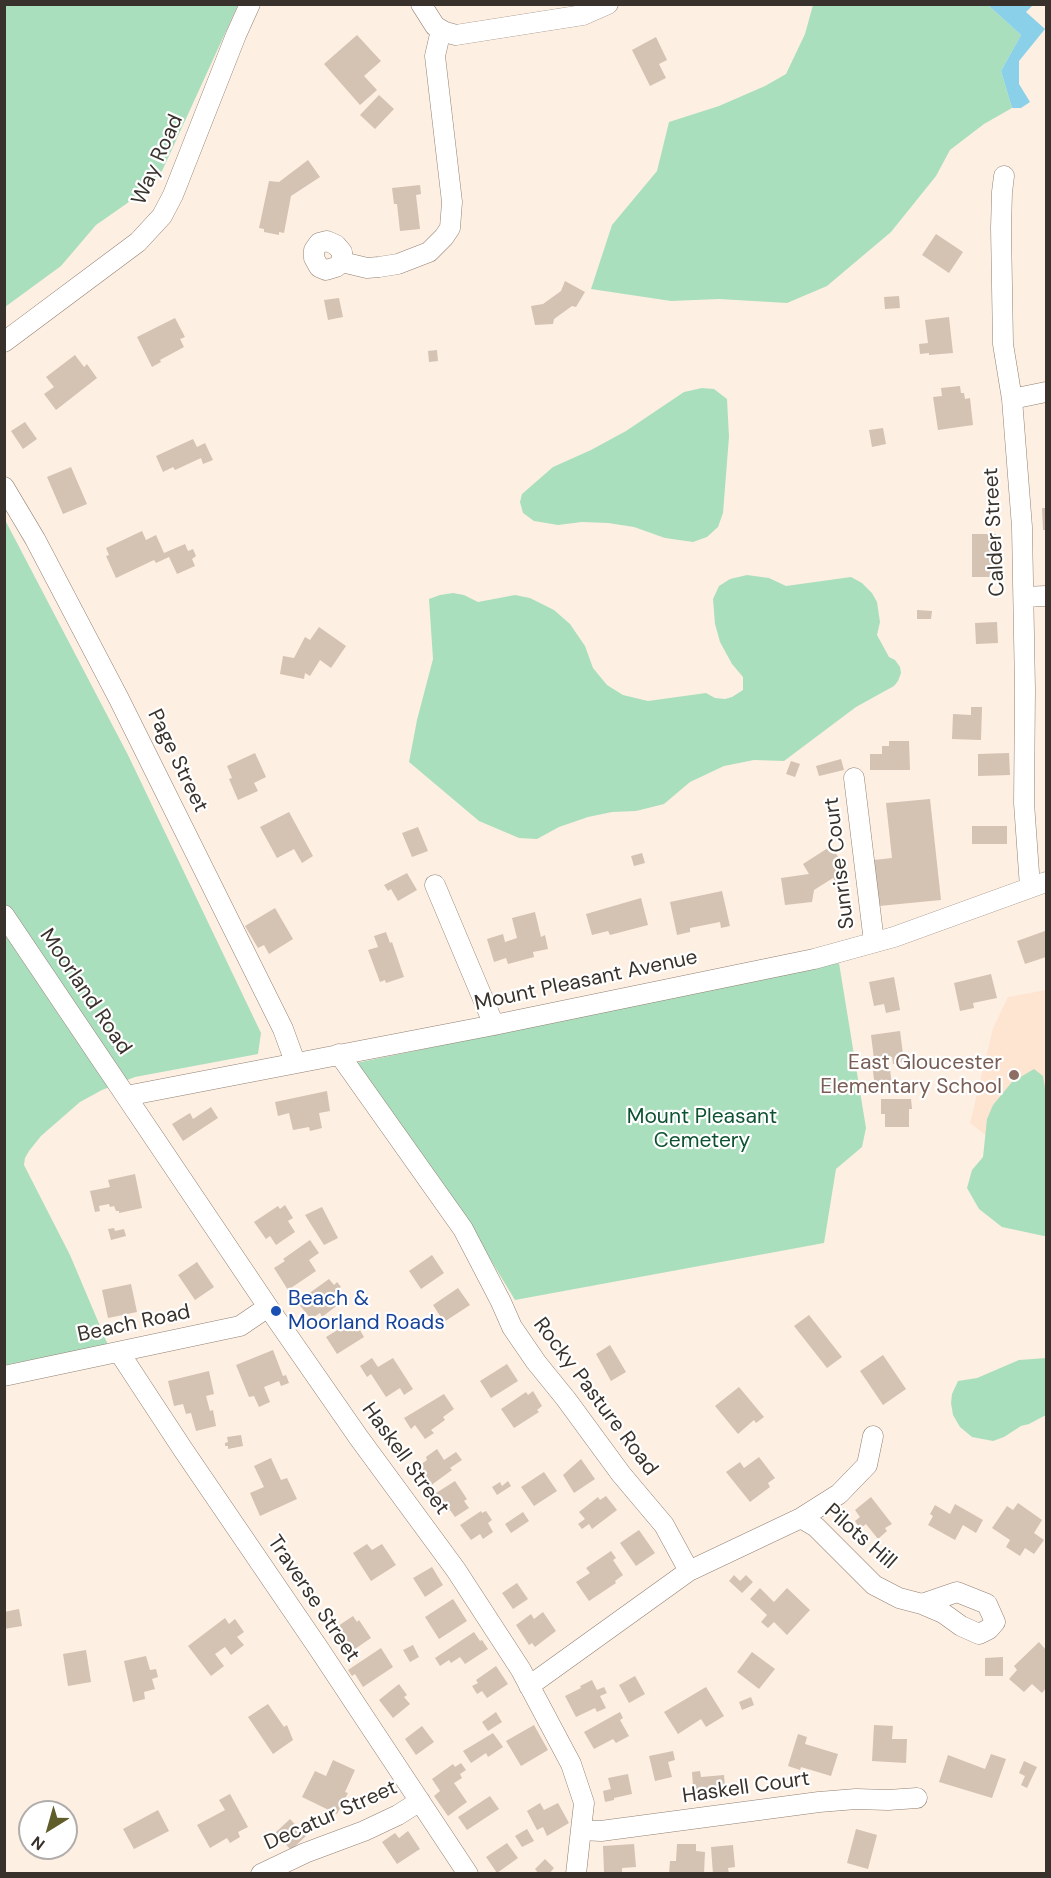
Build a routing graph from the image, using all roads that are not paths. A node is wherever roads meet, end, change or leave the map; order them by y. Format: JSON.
{"nodes":[{"id":1,"x":250,"y":4,"type":"edge"},
{"id":2,"x":420,"y":4,"type":"edge"},
{"id":3,"x":608,"y":4,"type":"edge"},
{"id":4,"x":441,"y":30,"type":"junction"},
{"id":5,"x":1004,"y":176,"type":"dead end"},
{"id":6,"x":342,"y":262,"type":"dead end"},
{"id":7,"x":4,"y":342,"type":"edge"},
{"id":8,"x":1047,"y":392,"type":"edge"},
{"id":9,"x":1012,"y":399,"type":"junction"},
{"id":10,"x":4,"y":487,"type":"edge"},
{"id":11,"x":1047,"y":596,"type":"edge"},
{"id":12,"x":1024,"y":597,"type":"junction"},
{"id":13,"x":854,"y":778,"type":"dead end"},
{"id":14,"x":1038,"y":884,"type":"edge"},
{"id":15,"x":435,"y":885,"type":"dead end"},
{"id":16,"x":4,"y":915,"type":"edge"},
{"id":17,"x":874,"y":942,"type":"junction"},
{"id":18,"x":494,"y":1025,"type":"junction"},
{"id":19,"x":339,"y":1054,"type":"junction"},
{"id":20,"x":295,"y":1062,"type":"junction"},
{"id":21,"x":126,"y":1096,"type":"junction"},
{"id":22,"x":268,"y":1307,"type":"junction"},
{"id":23,"x":119,"y":1352,"type":"junction"},
{"id":24,"x":4,"y":1376,"type":"edge"},
{"id":25,"x":873,"y":1436,"type":"dead end"},
{"id":26,"x":801,"y":1518,"type":"junction"},
{"id":27,"x":689,"y":1571,"type":"junction"},
{"id":28,"x":922,"y":1604,"type":"dead end"},
{"id":29,"x":529,"y":1686,"type":"junction"},
{"id":30,"x":917,"y":1798,"type":"dead end"},
{"id":31,"x":420,"y":1801,"type":"junction"},
{"id":32,"x":581,"y":1830,"type":"junction"},
{"id":33,"x":261,"y":1874,"type":"edge"},
{"id":34,"x":468,"y":1874,"type":"edge"},
{"id":35,"x":576,"y":1874,"type":"edge"}],
"edges":[{"from":1,"to":7,"type":"street","name":"Way Road"},
{"from":2,"to":4,"type":"street"},
{"from":3,"to":4,"type":"street"},
{"from":4,"to":6,"type":"street"},
{"from":5,"to":9,"type":"street","name":"Calder Street"},
{"from":8,"to":9,"type":"street"},
{"from":9,"to":12,"type":"street","name":"Calder Street"},
{"from":10,"to":20,"type":"street","name":"Page Street"},
{"from":11,"to":12,"type":"street"},
{"from":12,"to":14,"type":"street","name":"Calder Street"},
{"from":13,"to":17,"type":"street","name":"Sunrise Court"},
{"from":14,"to":17,"type":"street","name":"Mount Pleasant Avenue"},
{"from":15,"to":18,"type":"street"},
{"from":16,"to":21,"type":"street","name":"Moorland Road"},
{"from":17,"to":18,"type":"street","name":"Mount Pleasant Avenue"},
{"from":18,"to":19,"type":"street","name":"Mount Pleasant Avenue"},
{"from":19,"to":20,"type":"street","name":"Mount Pleasant Avenue"},
{"from":19,"to":27,"type":"street","name":"Rocky Pasture Road"},
{"from":20,"to":21,"type":"street","name":"Mount Pleasant Avenue"},
{"from":21,"to":22,"type":"street","name":"Haskell Street"},
{"from":22,"to":23,"type":"street","name":"Beach Road"},
{"from":22,"to":29,"type":"street","name":"Haskell Street"},
{"from":23,"to":24,"type":"street","name":"Beach Road"},
{"from":23,"to":31,"type":"street","name":"Traverse Street"},
{"from":25,"to":26,"type":"street","name":"Pilots Hill"},
{"from":26,"to":27,"type":"street","name":"Pilots Hill"},
{"from":26,"to":28,"type":"street","name":"Pilots Hill"},
{"from":27,"to":29,"type":"street"},
{"from":29,"to":32,"type":"street","name":"Haskell Street"},
{"from":30,"to":32,"type":"street","name":"Haskell Court"},
{"from":31,"to":33,"type":"street","name":"Decatur Street"},
{"from":31,"to":34,"type":"street","name":"Traverse Street"},
{"from":32,"to":35,"type":"street","name":"Haskell Street"}]}
